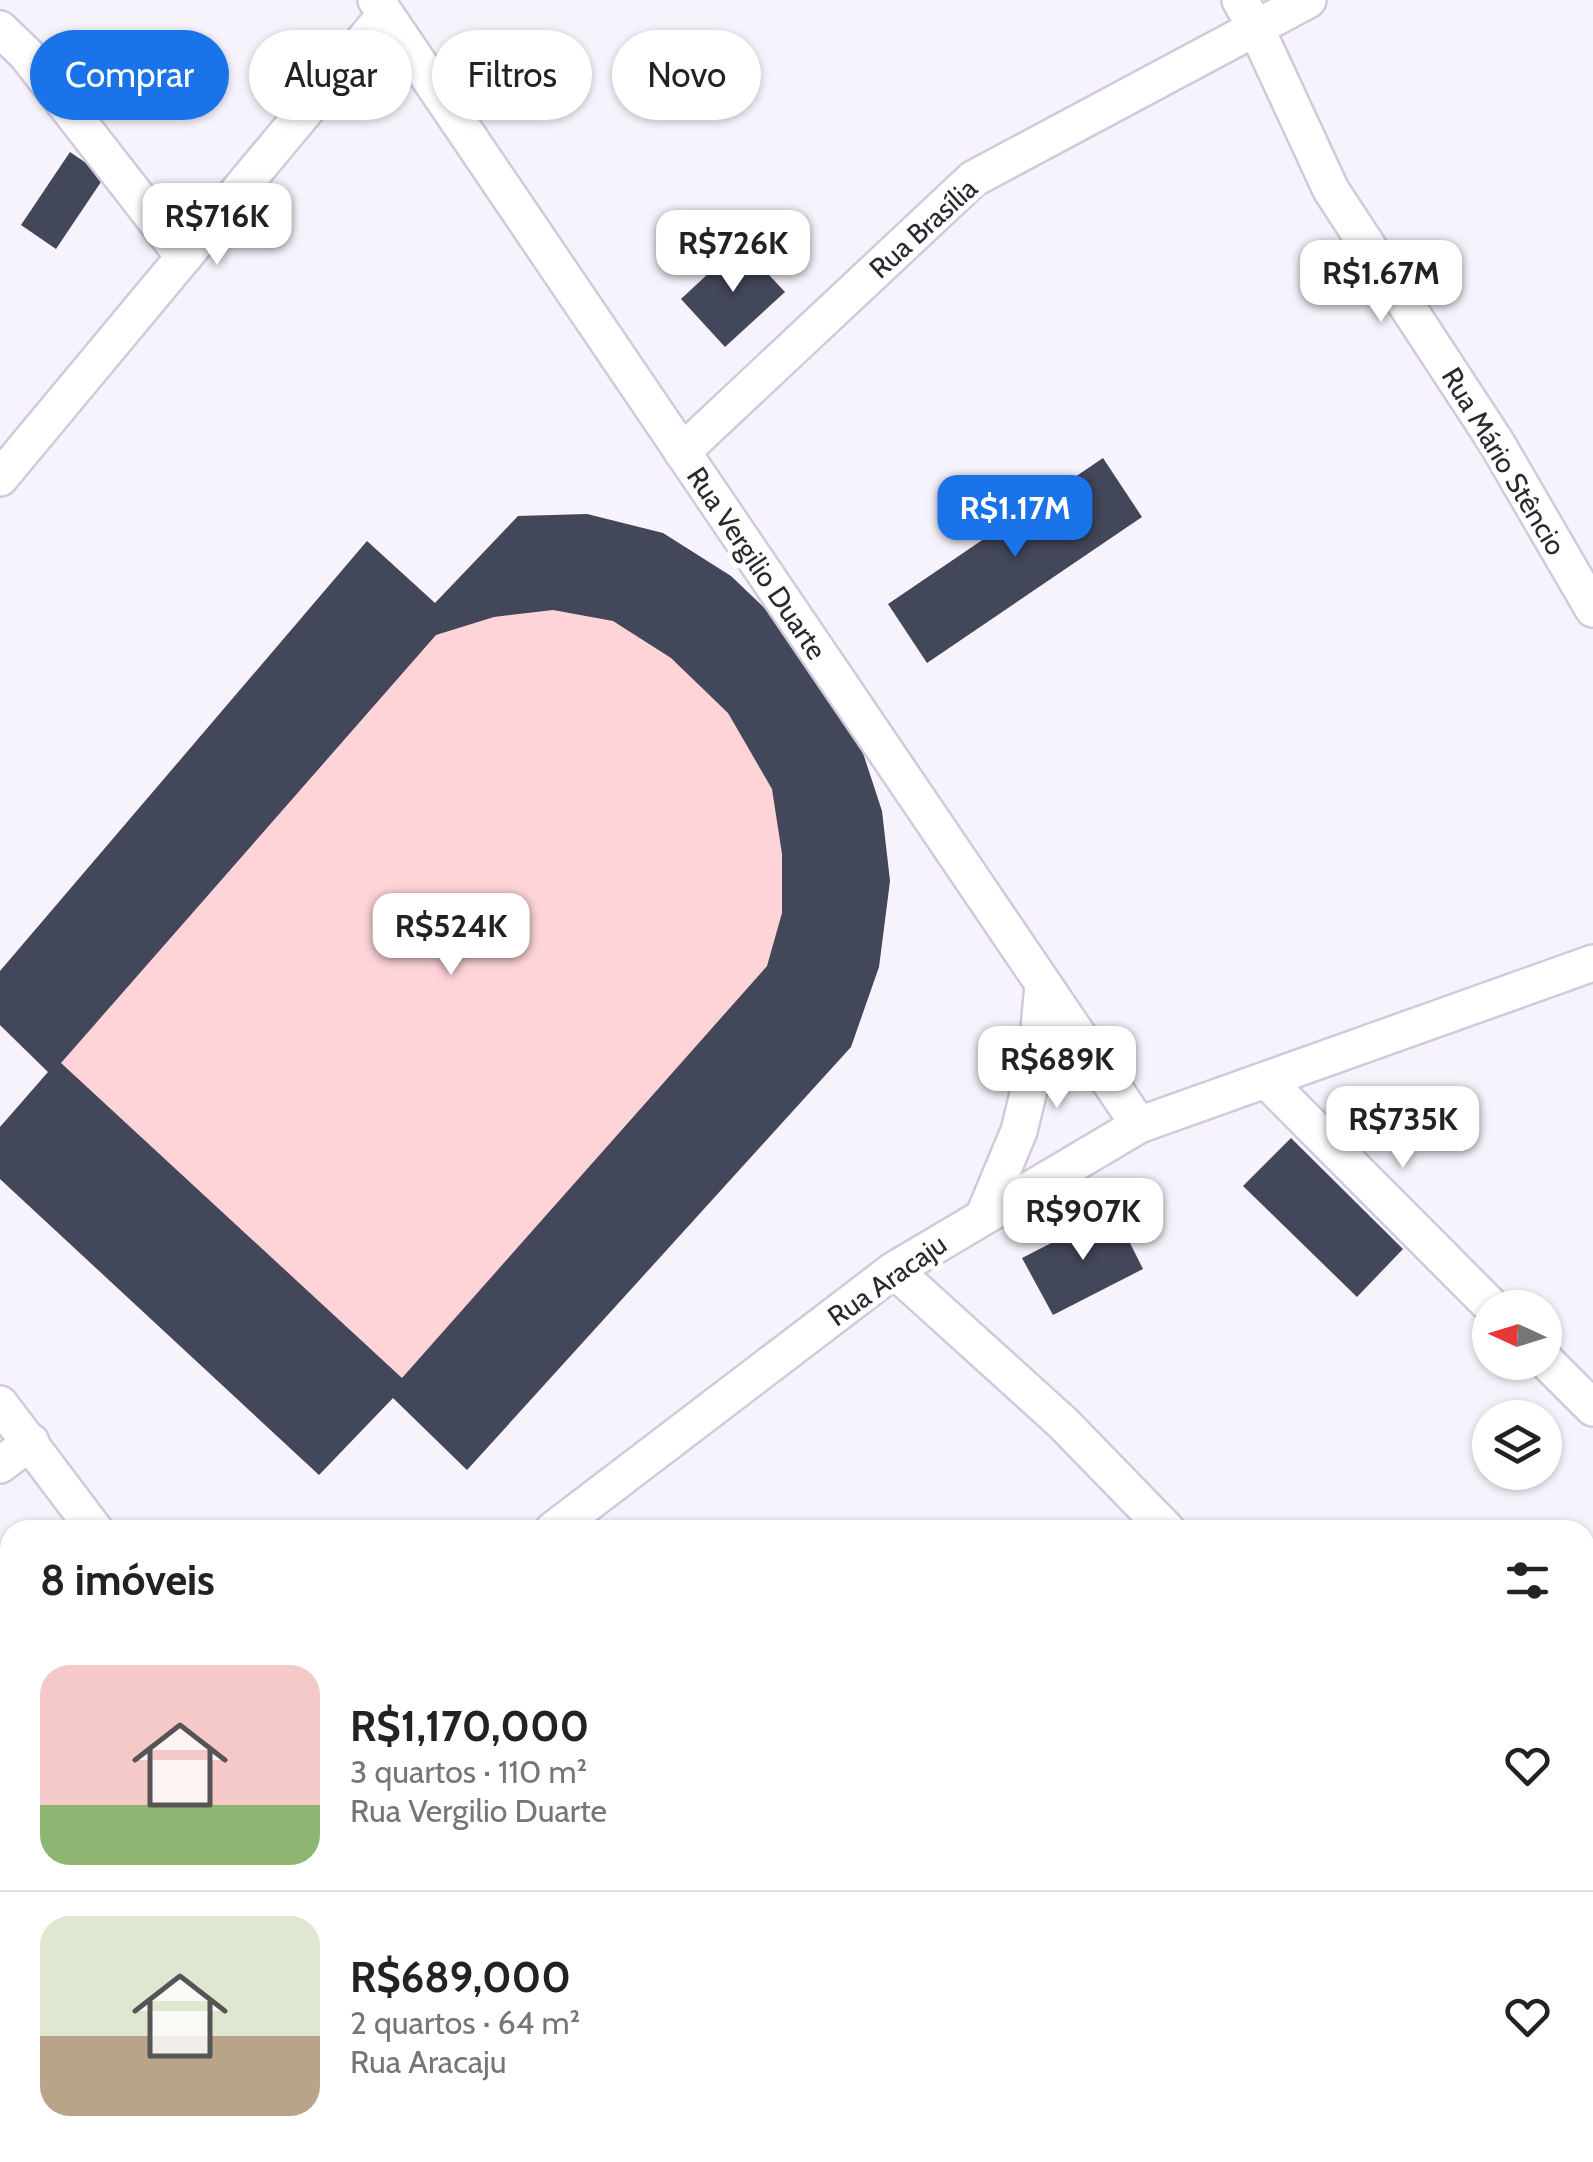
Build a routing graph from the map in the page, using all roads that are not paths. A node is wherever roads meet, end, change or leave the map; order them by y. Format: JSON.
{"nodes":[{"id":1,"x":1308,"y":0,"type":"edge"},
{"id":2,"x":380,"y":8,"type":"edge"},
{"id":3,"x":1248,"y":14,"type":"edge"},
{"id":4,"x":0,"y":29,"type":"edge"},
{"id":5,"x":184,"y":256,"type":"junction"},
{"id":6,"x":682,"y":452,"type":"junction"},
{"id":7,"x":0,"y":478,"type":"edge"},
{"id":8,"x":1593,"y":608,"type":"edge"},
{"id":9,"x":1593,"y":963,"type":"edge"},
{"id":10,"x":1043,"y":985,"type":"junction"},
{"id":11,"x":1266,"y":1080,"type":"junction"},
{"id":12,"x":1139,"y":1126,"type":"junction"},
{"id":13,"x":984,"y":1216,"type":"junction"},
{"id":14,"x":894,"y":1270,"type":"junction"},
{"id":15,"x":1475,"y":1290,"type":"edge"},
{"id":16,"x":1562,"y":1377,"type":"edge"},
{"id":17,"x":0,"y":1404,"type":"edge"},
{"id":18,"x":1593,"y":1408,"type":"edge"},
{"id":19,"x":30,"y":1442,"type":"junction"},
{"id":20,"x":0,"y":1466,"type":"edge"},
{"id":21,"x":88,"y":1520,"type":"edge"},
{"id":22,"x":565,"y":1520,"type":"edge"},
{"id":23,"x":1157,"y":1520,"type":"edge"}],
"edges":[{"from":1,"to":3,"type":"street","name":"Rua Brasília"},
{"from":2,"to":5,"type":"street"},
{"from":2,"to":6,"type":"street","name":"Rua Vergilio Duarte"},
{"from":3,"to":6,"type":"street","name":"Rua Brasília"},
{"from":3,"to":8,"type":"street","name":"Rua Mário Stêncio"},
{"from":4,"to":5,"type":"street"},
{"from":5,"to":7,"type":"street"},
{"from":6,"to":10,"type":"street","name":"Rua Vergilio Duarte"},
{"from":9,"to":11,"type":"street","name":"Rua Aracaju"},
{"from":10,"to":12,"type":"street","name":"Rua Vergilio Duarte"},
{"from":10,"to":13,"type":"street"},
{"from":11,"to":12,"type":"street","name":"Rua Aracaju"},
{"from":11,"to":15,"type":"street"},
{"from":12,"to":13,"type":"street","name":"Rua Aracaju"},
{"from":13,"to":14,"type":"street","name":"Rua Aracaju"},
{"from":14,"to":22,"type":"street","name":"Rua Aracaju"},
{"from":14,"to":23,"type":"street"},
{"from":16,"to":18,"type":"street"},
{"from":17,"to":19,"type":"street"},
{"from":19,"to":20,"type":"street"},
{"from":19,"to":21,"type":"street"}]}
